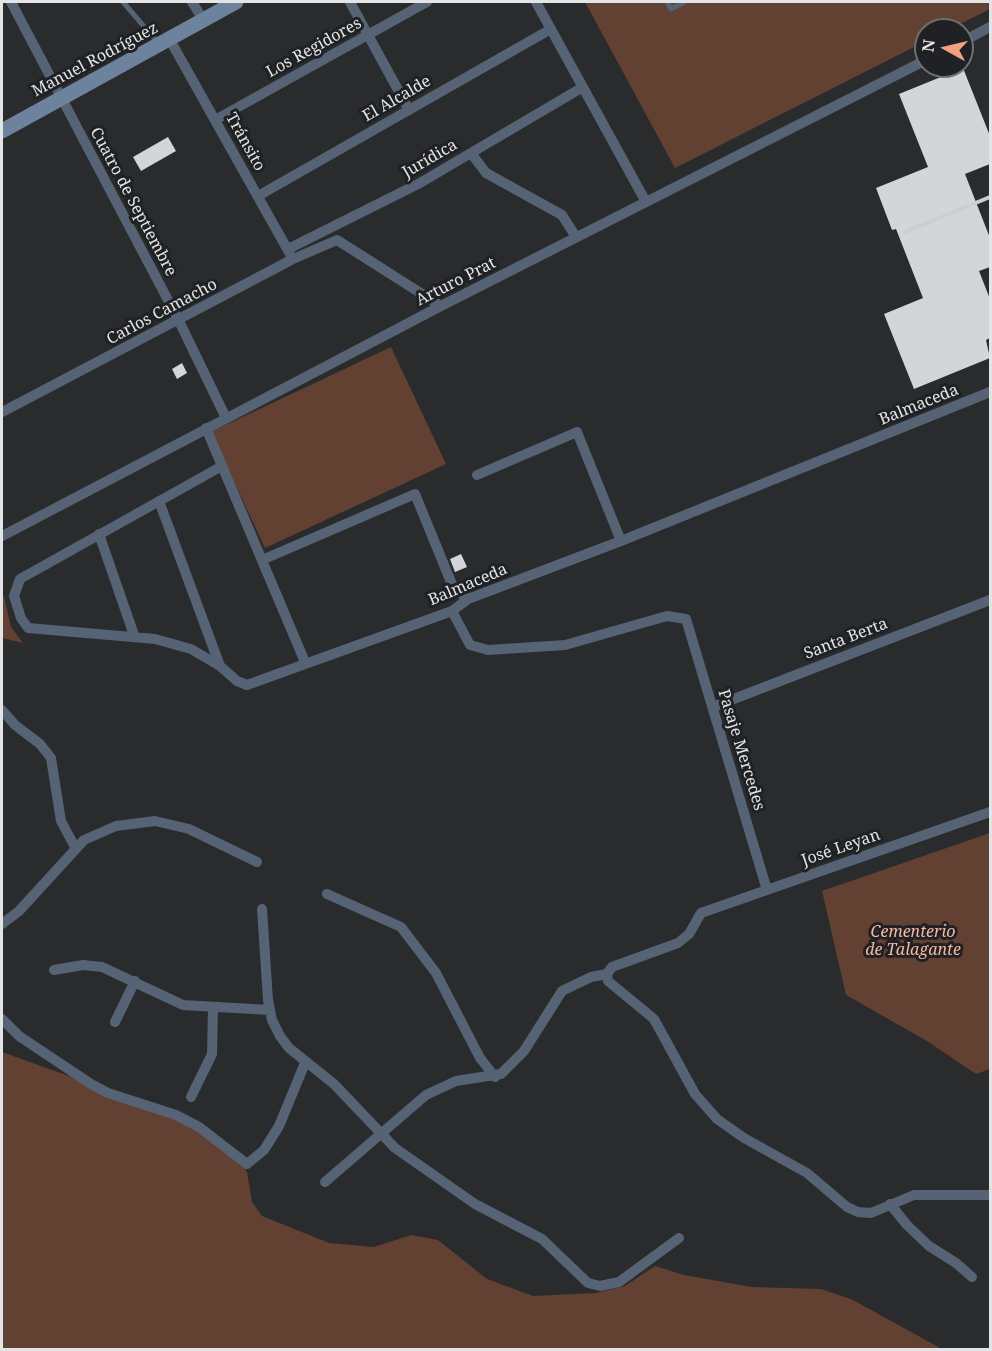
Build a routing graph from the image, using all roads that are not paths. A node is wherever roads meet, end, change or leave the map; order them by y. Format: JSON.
{"nodes":[{"id":1,"x":11,"y":2,"type":"edge"},
{"id":2,"x":123,"y":2,"type":"edge"},
{"id":3,"x":192,"y":2,"type":"edge"},
{"id":4,"x":236,"y":2,"type":"edge"},
{"id":5,"x":350,"y":2,"type":"edge"},
{"id":6,"x":427,"y":2,"type":"edge"},
{"id":7,"x":536,"y":2,"type":"edge"},
{"id":8,"x":667,"y":2,"type":"edge"},
{"id":9,"x":684,"y":2,"type":"edge"},
{"id":10,"x":204,"y":21,"type":"junction"},
{"id":11,"x":990,"y":27,"type":"edge"},
{"id":12,"x":551,"y":29,"type":"junction"},
{"id":13,"x":369,"y":35,"type":"junction"},
{"id":14,"x":974,"y":36,"type":"edge"},
{"id":15,"x":165,"y":42,"type":"junction"},
{"id":16,"x":914,"y":66,"type":"edge"},
{"id":17,"x":582,"y":87,"type":"junction"},
{"id":18,"x":61,"y":98,"type":"junction"},
{"id":19,"x":409,"y":110,"type":"junction"},
{"id":20,"x":215,"y":120,"type":"junction"},
{"id":21,"x":2,"y":131,"type":"edge"},
{"id":22,"x":471,"y":153,"type":"junction"},
{"id":23,"x":258,"y":196,"type":"junction"},
{"id":24,"x":646,"y":202,"type":"junction"},
{"id":25,"x":576,"y":237,"type":"junction"},
{"id":26,"x":291,"y":254,"type":"junction"},
{"id":27,"x":441,"y":306,"type":"junction"},
{"id":28,"x":178,"y":321,"type":"junction"},
{"id":29,"x":990,"y":392,"type":"edge"},
{"id":30,"x":2,"y":412,"type":"edge"},
{"id":31,"x":226,"y":418,"type":"junction"},
{"id":32,"x":206,"y":428,"type":"junction"},
{"id":33,"x":222,"y":466,"type":"junction"},
{"id":34,"x":477,"y":475,"type":"dead end"},
{"id":35,"x":159,"y":501,"type":"junction"},
{"id":36,"x":99,"y":534,"type":"junction"},
{"id":37,"x":2,"y":536,"type":"edge"},
{"id":38,"x":621,"y":541,"type":"junction"},
{"id":39,"x":262,"y":560,"type":"junction"},
{"id":40,"x":468,"y":599,"type":"junction"},
{"id":41,"x":990,"y":600,"type":"edge"},
{"id":42,"x":452,"y":610,"type":"junction"},
{"id":43,"x":134,"y":635,"type":"junction"},
{"id":44,"x":305,"y":662,"type":"junction"},
{"id":45,"x":220,"y":666,"type":"junction"},
{"id":46,"x":712,"y":707,"type":"junction"},
{"id":47,"x":2,"y":710,"type":"edge"},
{"id":48,"x":990,"y":812,"type":"edge"},
{"id":49,"x":76,"y":849,"type":"junction"},
{"id":50,"x":257,"y":862,"type":"dead end"},
{"id":51,"x":767,"y":890,"type":"junction"},
{"id":52,"x":327,"y":894,"type":"dead end"},
{"id":53,"x":262,"y":909,"type":"dead end"},
{"id":54,"x":2,"y":924,"type":"edge"},
{"id":55,"x":54,"y":970,"type":"dead end"},
{"id":56,"x":607,"y":975,"type":"junction"},
{"id":57,"x":135,"y":981,"type":"junction"},
{"id":58,"x":213,"y":1007,"type":"junction"},
{"id":59,"x":270,"y":1010,"type":"junction"},
{"id":60,"x":2,"y":1019,"type":"edge"},
{"id":61,"x":115,"y":1022,"type":"dead end"},
{"id":62,"x":306,"y":1063,"type":"junction"},
{"id":63,"x":495,"y":1077,"type":"junction"},
{"id":64,"x":191,"y":1097,"type":"dead end"},
{"id":65,"x":380,"y":1135,"type":"junction"},
{"id":66,"x":325,"y":1182,"type":"dead end"},
{"id":67,"x":990,"y":1196,"type":"edge"},
{"id":68,"x":890,"y":1204,"type":"junction"},
{"id":69,"x":679,"y":1238,"type":"dead end"},
{"id":70,"x":972,"y":1277,"type":"dead end"}],
"edges":[{"from":1,"to":18,"type":"street","name":"Cuatro de Septiembre"},
{"from":2,"to":15,"type":"lane"},
{"from":3,"to":10,"type":"street"},
{"from":4,"to":10,"type":"street","name":"Manuel Rodríguez"},
{"from":5,"to":13,"type":"street"},
{"from":6,"to":13,"type":"street","name":"Los Regidores"},
{"from":7,"to":12,"type":"street"},
{"from":8,"to":9,"type":"lane"},
{"from":10,"to":15,"type":"street","name":"Manuel Rodríguez"},
{"from":11,"to":14,"type":"street"},
{"from":12,"to":17,"type":"street"},
{"from":12,"to":19,"type":"street","name":"El Alcalde"},
{"from":13,"to":19,"type":"street"},
{"from":13,"to":20,"type":"street","name":"Los Regidores"},
{"from":15,"to":18,"type":"street","name":"Manuel Rodríguez"},
{"from":15,"to":20,"type":"street","name":"Tránsito"},
{"from":16,"to":24,"type":"street","name":"Arturo Prat"},
{"from":17,"to":22,"type":"street","name":"Jurídica"},
{"from":17,"to":24,"type":"street"},
{"from":18,"to":21,"type":"street","name":"Manuel Rodríguez"},
{"from":18,"to":28,"type":"street","name":"Cuatro de Septiembre"},
{"from":19,"to":23,"type":"street","name":"El Alcalde"},
{"from":20,"to":23,"type":"street","name":"Tránsito"},
{"from":22,"to":25,"type":"street"},
{"from":22,"to":26,"type":"street","name":"Jurídica"},
{"from":23,"to":26,"type":"street","name":"Tránsito"},
{"from":24,"to":25,"type":"street","name":"Arturo Prat"},
{"from":25,"to":27,"type":"street","name":"Arturo Prat"},
{"from":26,"to":27,"type":"street","name":"Carlos Camacho"},
{"from":26,"to":28,"type":"street","name":"Carlos Camacho"},
{"from":27,"to":31,"type":"street","name":"Arturo Prat"},
{"from":28,"to":30,"type":"street","name":"Carlos Camacho"},
{"from":28,"to":31,"type":"street","name":"Cuatro de Septiembre"},
{"from":29,"to":38,"type":"street","name":"Balmaceda"},
{"from":31,"to":32,"type":"street","name":"Arturo Prat"},
{"from":32,"to":33,"type":"street"},
{"from":32,"to":37,"type":"street","name":"Arturo Prat"},
{"from":33,"to":35,"type":"street"},
{"from":33,"to":39,"type":"street"},
{"from":34,"to":38,"type":"street"},
{"from":35,"to":36,"type":"street"},
{"from":35,"to":45,"type":"street"},
{"from":36,"to":43,"type":"street"},
{"from":36,"to":43,"type":"street","name":"Balmaceda"},
{"from":38,"to":40,"type":"street","name":"Balmaceda"},
{"from":39,"to":40,"type":"street"},
{"from":39,"to":44,"type":"street"},
{"from":40,"to":42,"type":"street","name":"Balmaceda"},
{"from":41,"to":46,"type":"street","name":"Santa Berta"},
{"from":42,"to":44,"type":"street","name":"Balmaceda"},
{"from":42,"to":46,"type":"street","name":"Pasaje Mercedes"},
{"from":43,"to":45,"type":"street","name":"Balmaceda"},
{"from":44,"to":45,"type":"street","name":"Balmaceda"},
{"from":46,"to":51,"type":"street","name":"Pasaje Mercedes"},
{"from":47,"to":49,"type":"street"},
{"from":48,"to":51,"type":"street","name":"José Leyan"},
{"from":49,"to":50,"type":"street"},
{"from":49,"to":54,"type":"street"},
{"from":51,"to":56,"type":"street","name":"José Leyan"},
{"from":52,"to":63,"type":"street"},
{"from":53,"to":59,"type":"street"},
{"from":55,"to":57,"type":"street"},
{"from":56,"to":63,"type":"street"},
{"from":56,"to":68,"type":"street"},
{"from":57,"to":58,"type":"street"},
{"from":57,"to":61,"type":"street"},
{"from":58,"to":59,"type":"street"},
{"from":58,"to":64,"type":"street"},
{"from":59,"to":62,"type":"street"},
{"from":60,"to":62,"type":"street"},
{"from":62,"to":65,"type":"street"},
{"from":63,"to":65,"type":"street"},
{"from":65,"to":66,"type":"street"},
{"from":65,"to":69,"type":"street"},
{"from":67,"to":68,"type":"street"},
{"from":68,"to":70,"type":"street"}]}
